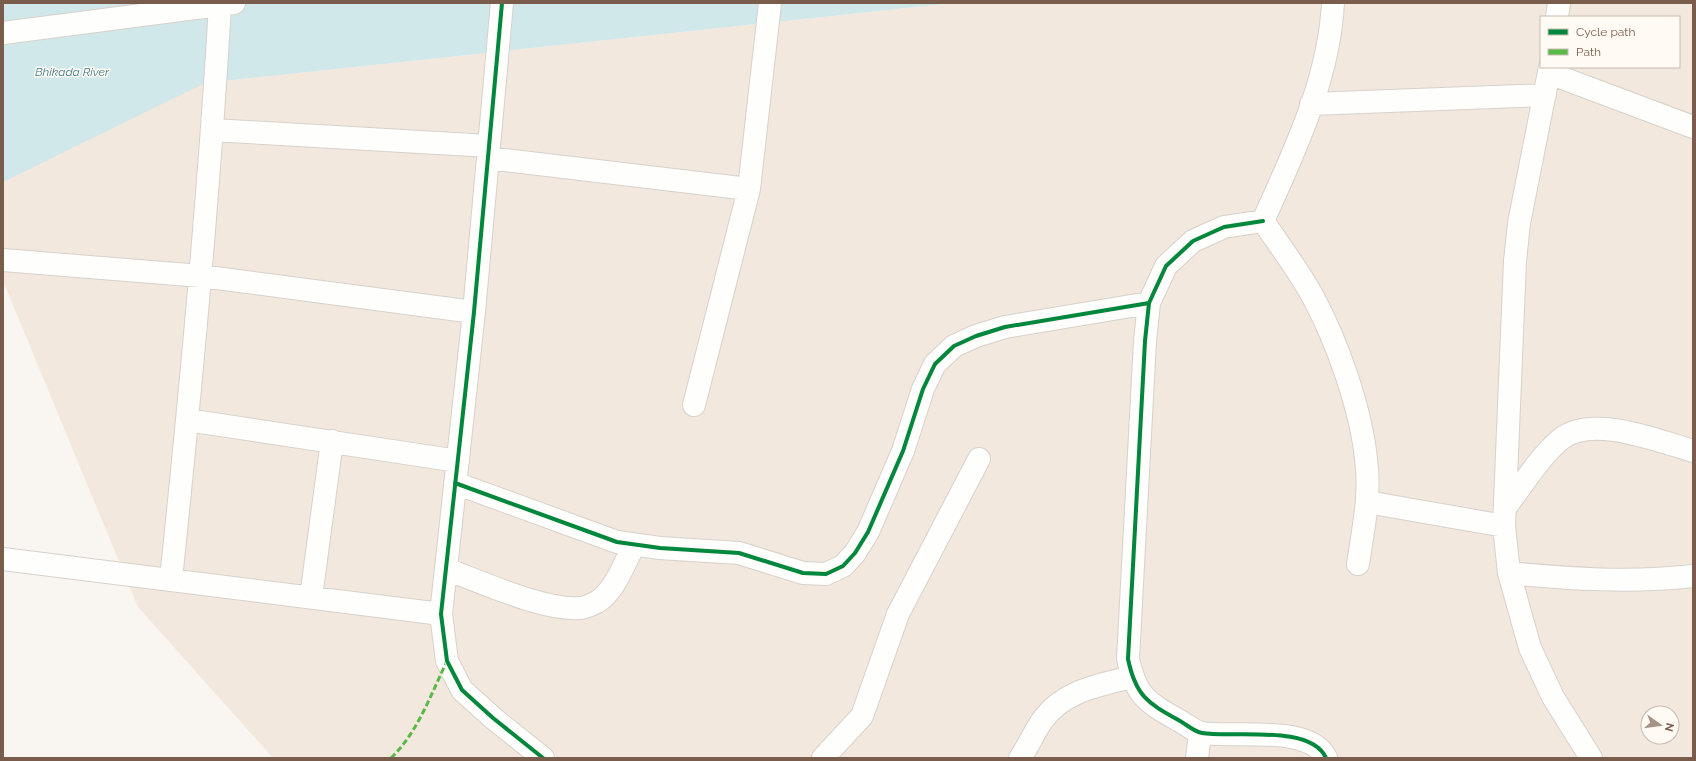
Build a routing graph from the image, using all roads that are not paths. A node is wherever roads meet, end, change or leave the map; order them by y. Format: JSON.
{"nodes":[{"id":1,"x":502,"y":3,"type":"edge"},
{"id":2,"x":770,"y":3,"type":"edge"},
{"id":3,"x":1333,"y":3,"type":"edge"},
{"id":4,"x":1559,"y":3,"type":"edge"},
{"id":5,"x":228,"y":4,"type":"edge"},
{"id":6,"x":1557,"y":16,"type":"edge"},
{"id":7,"x":3,"y":33,"type":"edge"},
{"id":8,"x":1550,"y":70,"type":"edge"},
{"id":9,"x":1545,"y":95,"type":"junction"},
{"id":10,"x":1311,"y":104,"type":"junction"},
{"id":11,"x":1693,"y":128,"type":"edge"},
{"id":12,"x":213,"y":130,"type":"junction"},
{"id":13,"x":488,"y":152,"type":"junction"},
{"id":14,"x":749,"y":189,"type":"junction"},
{"id":15,"x":1263,"y":221,"type":"junction"},
{"id":16,"x":3,"y":260,"type":"edge"},
{"id":17,"x":201,"y":276,"type":"junction"},
{"id":18,"x":1149,"y":303,"type":"junction"},
{"id":19,"x":474,"y":312,"type":"junction"},
{"id":20,"x":694,"y":405,"type":"dead end"},
{"id":21,"x":188,"y":420,"type":"junction"},
{"id":22,"x":332,"y":442,"type":"junction"},
{"id":23,"x":1693,"y":451,"type":"edge"},
{"id":24,"x":980,"y":459,"type":"dead end"},
{"id":25,"x":458,"y":461,"type":"junction"},
{"id":26,"x":455,"y":483,"type":"junction"},
{"id":27,"x":1367,"y":502,"type":"junction"},
{"id":28,"x":1505,"y":517,"type":"junction"},
{"id":29,"x":634,"y":546,"type":"junction"},
{"id":30,"x":3,"y":559,"type":"edge"},
{"id":31,"x":1358,"y":564,"type":"dead end"},
{"id":32,"x":446,"y":569,"type":"junction"},
{"id":33,"x":1509,"y":573,"type":"junction"},
{"id":34,"x":1693,"y":576,"type":"edge"},
{"id":35,"x":171,"y":579,"type":"junction"},
{"id":36,"x":311,"y":597,"type":"junction"},
{"id":37,"x":442,"y":614,"type":"junction"},
{"id":38,"x":1132,"y":677,"type":"junction"},
{"id":39,"x":1200,"y":733,"type":"junction"},
{"id":40,"x":543,"y":758,"type":"edge"},
{"id":41,"x":823,"y":758,"type":"edge"},
{"id":42,"x":1020,"y":758,"type":"edge"},
{"id":43,"x":1197,"y":758,"type":"edge"},
{"id":44,"x":1326,"y":758,"type":"edge"},
{"id":45,"x":1591,"y":758,"type":"edge"}],
"edges":[{"from":1,"to":13,"type":"street"},
{"from":2,"to":14,"type":"street"},
{"from":3,"to":10,"type":"street"},
{"from":4,"to":6,"type":"street"},
{"from":5,"to":7,"type":"street"},
{"from":5,"to":12,"type":"street"},
{"from":8,"to":9,"type":"street"},
{"from":8,"to":11,"type":"street"},
{"from":9,"to":10,"type":"street"},
{"from":9,"to":28,"type":"street"},
{"from":10,"to":15,"type":"street"},
{"from":12,"to":13,"type":"street"},
{"from":12,"to":17,"type":"street"},
{"from":13,"to":14,"type":"street"},
{"from":13,"to":19,"type":"street"},
{"from":14,"to":20,"type":"street"},
{"from":15,"to":18,"type":"street"},
{"from":15,"to":27,"type":"street"},
{"from":16,"to":17,"type":"street"},
{"from":17,"to":19,"type":"street"},
{"from":17,"to":21,"type":"street"},
{"from":18,"to":29,"type":"street"},
{"from":18,"to":38,"type":"street"},
{"from":19,"to":25,"type":"street"},
{"from":21,"to":22,"type":"street"},
{"from":21,"to":35,"type":"street"},
{"from":22,"to":25,"type":"street"},
{"from":22,"to":36,"type":"street"},
{"from":23,"to":28,"type":"street"},
{"from":24,"to":41,"type":"street"},
{"from":25,"to":26,"type":"street"},
{"from":26,"to":29,"type":"street"},
{"from":26,"to":32,"type":"street"},
{"from":27,"to":28,"type":"street"},
{"from":27,"to":31,"type":"street"},
{"from":28,"to":33,"type":"street"},
{"from":29,"to":32,"type":"street"},
{"from":30,"to":35,"type":"street"},
{"from":32,"to":37,"type":"street"},
{"from":33,"to":34,"type":"street"},
{"from":33,"to":45,"type":"street"},
{"from":35,"to":36,"type":"street"},
{"from":36,"to":37,"type":"street"},
{"from":37,"to":40,"type":"street"},
{"from":38,"to":39,"type":"street"},
{"from":38,"to":42,"type":"street"},
{"from":39,"to":43,"type":"street"},
{"from":39,"to":44,"type":"street"}]}
